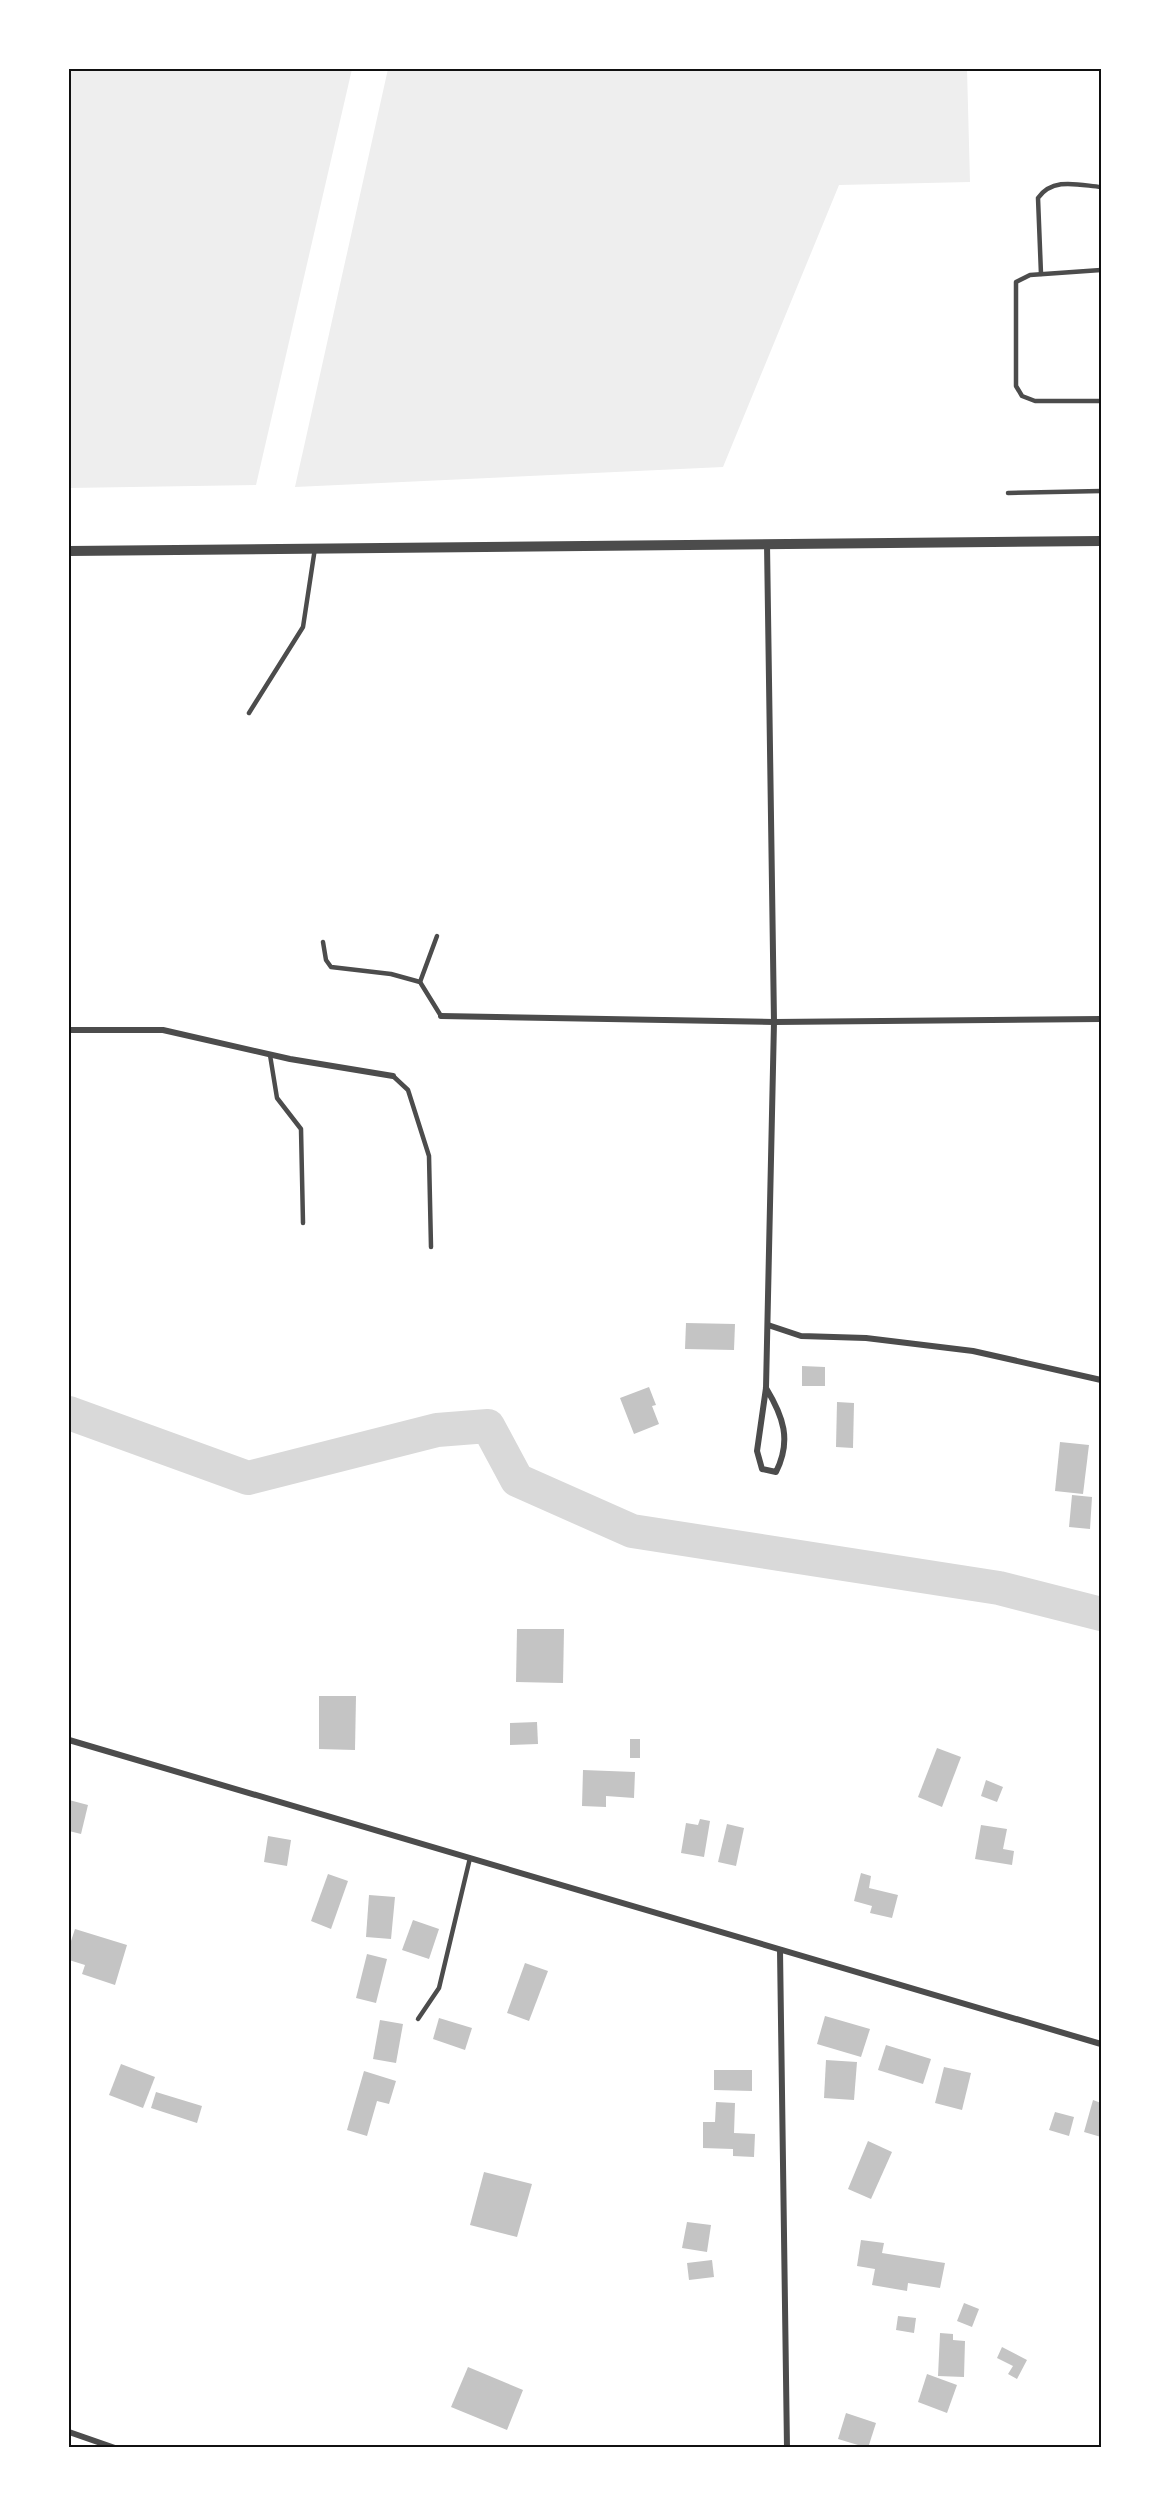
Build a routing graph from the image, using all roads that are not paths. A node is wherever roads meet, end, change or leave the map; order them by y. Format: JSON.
{"nodes":[{"id":1,"x":1101,"y":187,"type":"edge"},
{"id":2,"x":1101,"y":270,"type":"edge"},
{"id":3,"x":1041,"y":274,"type":"junction"},
{"id":4,"x":1101,"y":401,"type":"edge"},
{"id":5,"x":1101,"y":491,"type":"edge"},
{"id":6,"x":1008,"y":493,"type":"dead end"},
{"id":7,"x":1101,"y":541,"type":"edge"},
{"id":8,"x":766,"y":543,"type":"junction"},
{"id":9,"x":315,"y":548,"type":"junction"},
{"id":10,"x":69,"y":551,"type":"edge"},
{"id":11,"x":249,"y":713,"type":"dead end"},
{"id":12,"x":437,"y":936,"type":"dead end"},
{"id":13,"x":323,"y":942,"type":"dead end"},
{"id":14,"x":420,"y":982,"type":"junction"},
{"id":15,"x":441,"y":1016,"type":"joint"},
{"id":16,"x":1101,"y":1019,"type":"edge"},
{"id":17,"x":774,"y":1022,"type":"junction"},
{"id":18,"x":69,"y":1030,"type":"edge"},
{"id":19,"x":270,"y":1055,"type":"junction"},
{"id":20,"x":393,"y":1076,"type":"joint"},
{"id":21,"x":303,"y":1223,"type":"dead end"},
{"id":22,"x":431,"y":1246,"type":"dead end"},
{"id":23,"x":768,"y":1325,"type":"junction"},
{"id":24,"x":1101,"y":1380,"type":"edge"},
{"id":25,"x":766,"y":1388,"type":"junction"},
{"id":26,"x":69,"y":1740,"type":"edge"},
{"id":27,"x":470,"y":1858,"type":"junction"},
{"id":28,"x":780,"y":1950,"type":"junction"},
{"id":29,"x":418,"y":2019,"type":"dead end"},
{"id":30,"x":1101,"y":2044,"type":"edge"},
{"id":31,"x":69,"y":2432,"type":"edge"},
{"id":32,"x":115,"y":2448,"type":"edge"},
{"id":33,"x":787,"y":2448,"type":"edge"}],
"edges":[{"from":1,"to":3,"type":"lane"},
{"from":2,"to":3,"type":"lane"},
{"from":3,"to":4,"type":"lane"},
{"from":5,"to":6,"type":"lane"},
{"from":7,"to":8,"type":"street"},
{"from":8,"to":9,"type":"street"},
{"from":8,"to":17,"type":"street"},
{"from":9,"to":10,"type":"street"},
{"from":9,"to":11,"type":"lane"},
{"from":12,"to":14,"type":"lane"},
{"from":13,"to":14,"type":"lane"},
{"from":14,"to":15,"type":"lane"},
{"from":15,"to":17,"type":"street"},
{"from":16,"to":17,"type":"street"},
{"from":17,"to":23,"type":"street"},
{"from":18,"to":19,"type":"street"},
{"from":19,"to":20,"type":"street"},
{"from":19,"to":21,"type":"lane"},
{"from":20,"to":22,"type":"lane"},
{"from":23,"to":24,"type":"street"},
{"from":23,"to":25,"type":"street"},
{"from":25,"to":25,"type":"street"},
{"from":26,"to":27,"type":"street"},
{"from":27,"to":28,"type":"street"},
{"from":27,"to":29,"type":"lane"},
{"from":28,"to":30,"type":"street"},
{"from":28,"to":33,"type":"street"},
{"from":31,"to":32,"type":"street"}]}
